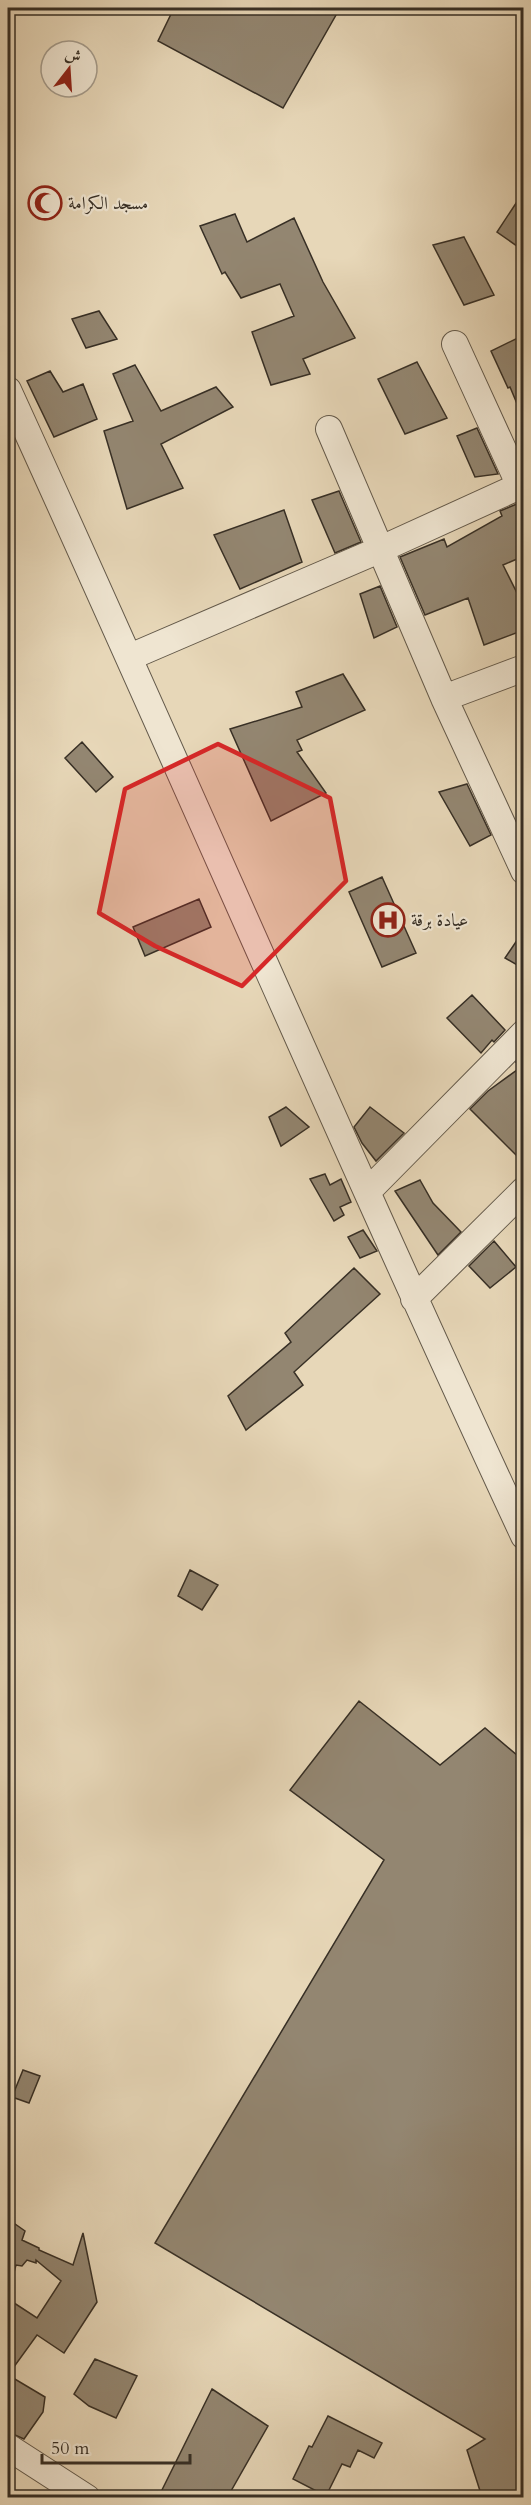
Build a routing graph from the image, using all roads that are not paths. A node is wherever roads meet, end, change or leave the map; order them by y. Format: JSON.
{"nodes":[{"id":1,"x":455,"y":344,"type":"dead end"},
{"id":2,"x":8,"y":390,"type":"edge"},
{"id":3,"x":329,"y":429,"type":"dead end"},
{"id":4,"x":522,"y":485,"type":"edge"},
{"id":5,"x":380,"y":550,"type":"junction"},
{"id":6,"x":130,"y":657,"type":"junction"},
{"id":7,"x":524,"y":668,"type":"edge"},
{"id":8,"x":444,"y":698,"type":"junction"},
{"id":9,"x":524,"y":871,"type":"edge"},
{"id":10,"x":524,"y":1034,"type":"edge"},
{"id":11,"x":524,"y":1190,"type":"edge"},
{"id":12,"x":367,"y":1192,"type":"junction"},
{"id":13,"x":414,"y":1299,"type":"junction"},
{"id":14,"x":524,"y":1536,"type":"edge"},
{"id":15,"x":8,"y":2447,"type":"edge"},
{"id":16,"x":87,"y":2498,"type":"edge"}],
"edges":[{"from":1,"to":4,"type":"street"},
{"from":2,"to":6,"type":"street"},
{"from":3,"to":5,"type":"street"},
{"from":4,"to":5,"type":"street"},
{"from":5,"to":6,"type":"street"},
{"from":5,"to":8,"type":"street"},
{"from":6,"to":12,"type":"street"},
{"from":7,"to":8,"type":"street"},
{"from":8,"to":9,"type":"street"},
{"from":10,"to":12,"type":"street"},
{"from":11,"to":13,"type":"street"},
{"from":12,"to":13,"type":"street"},
{"from":13,"to":14,"type":"street"},
{"from":15,"to":16,"type":"street"}]}
